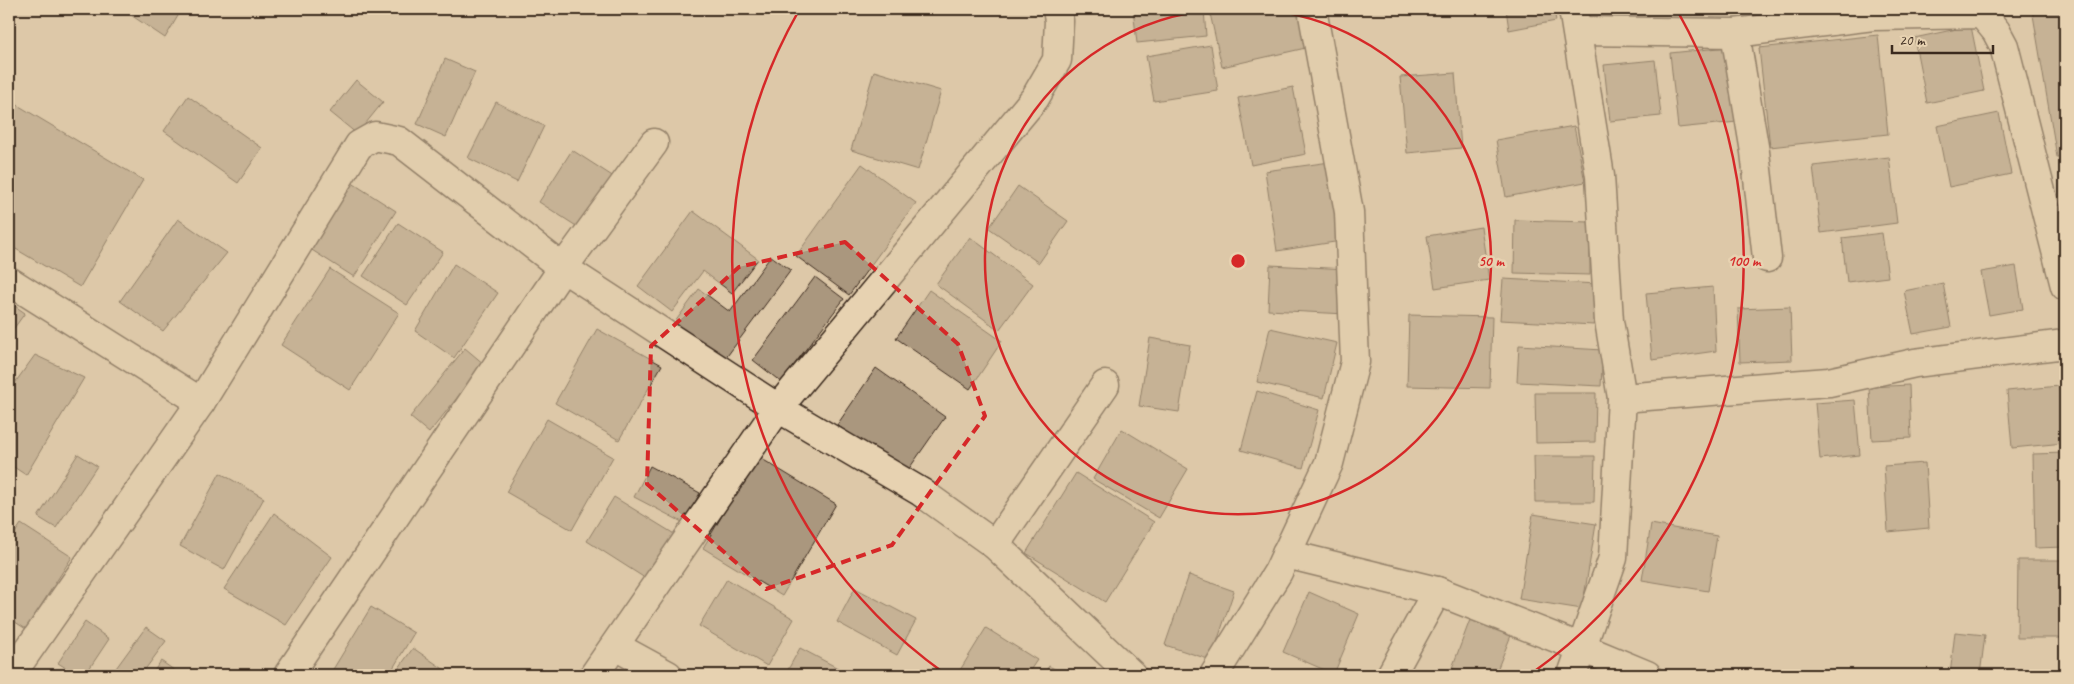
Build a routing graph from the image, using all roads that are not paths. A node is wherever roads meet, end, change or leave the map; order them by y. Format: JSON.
{"nodes":[{"id":1,"x":1057,"y":9,"type":"edge"},
{"id":2,"x":1312,"y":9,"type":"edge"},
{"id":3,"x":1872,"y":13,"type":"edge"},
{"id":4,"x":1575,"y":20,"type":"edge"},
{"id":5,"x":1735,"y":33,"type":"junction"},
{"id":6,"x":654,"y":143,"type":"dead end"},
{"id":7,"x":1767,"y":258,"type":"dead end"},
{"id":8,"x":563,"y":268,"type":"junction"},
{"id":9,"x":9,"y":281,"type":"edge"},
{"id":10,"x":2065,"y":286,"type":"edge"},
{"id":11,"x":2065,"y":344,"type":"edge"},
{"id":12,"x":1105,"y":385,"type":"dead end"},
{"id":13,"x":1622,"y":398,"type":"junction"},
{"id":14,"x":201,"y":402,"type":"junction"},
{"id":15,"x":778,"y":408,"type":"junction"},
{"id":16,"x":995,"y":545,"type":"junction"},
{"id":17,"x":1286,"y":554,"type":"junction"},
{"id":18,"x":1437,"y":591,"type":"junction"},
{"id":19,"x":615,"y":646,"type":"junction"},
{"id":20,"x":1582,"y":648,"type":"junction"},
{"id":21,"x":11,"y":675,"type":"edge"},
{"id":22,"x":288,"y":675,"type":"edge"},
{"id":23,"x":594,"y":675,"type":"edge"},
{"id":24,"x":668,"y":675,"type":"edge"},
{"id":25,"x":1132,"y":675,"type":"edge"},
{"id":26,"x":1214,"y":675,"type":"edge"},
{"id":27,"x":1391,"y":675,"type":"edge"},
{"id":28,"x":1572,"y":675,"type":"edge"},
{"id":29,"x":1647,"y":675,"type":"edge"}],
"edges":[{"from":1,"to":15,"type":"street"},
{"from":2,"to":17,"type":"street"},
{"from":3,"to":5,"type":"street"},
{"from":3,"to":10,"type":"street"},
{"from":4,"to":5,"type":"street"},
{"from":4,"to":13,"type":"street"},
{"from":5,"to":7,"type":"street"},
{"from":6,"to":8,"type":"street"},
{"from":8,"to":14,"type":"street"},
{"from":8,"to":15,"type":"street"},
{"from":8,"to":22,"type":"street"},
{"from":9,"to":14,"type":"street"},
{"from":11,"to":13,"type":"street"},
{"from":12,"to":16,"type":"street"},
{"from":13,"to":20,"type":"street"},
{"from":14,"to":21,"type":"street"},
{"from":15,"to":16,"type":"street"},
{"from":15,"to":19,"type":"street"},
{"from":16,"to":25,"type":"street"},
{"from":17,"to":18,"type":"street"},
{"from":17,"to":26,"type":"street"},
{"from":18,"to":20,"type":"street"},
{"from":18,"to":27,"type":"street"},
{"from":19,"to":23,"type":"street"},
{"from":19,"to":24,"type":"street"},
{"from":20,"to":28,"type":"street"},
{"from":20,"to":29,"type":"street"}]}
